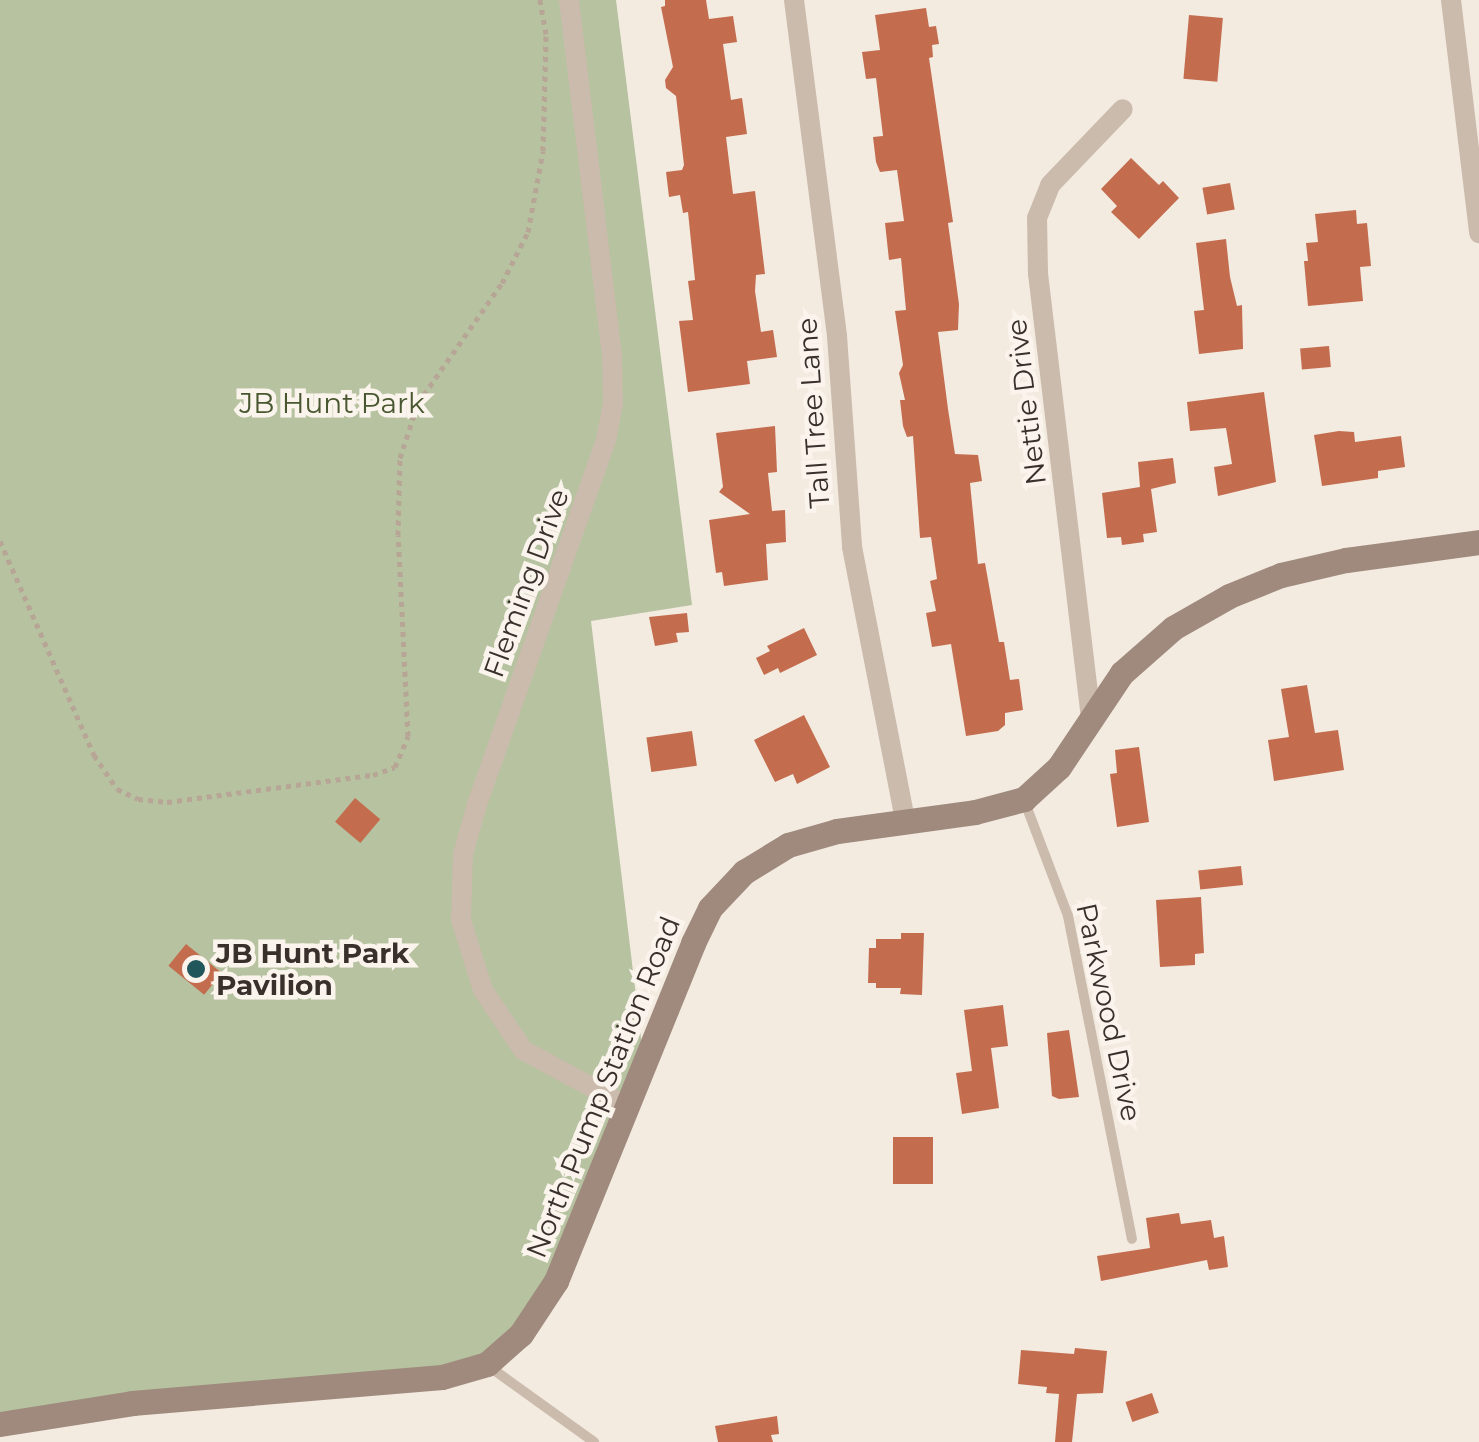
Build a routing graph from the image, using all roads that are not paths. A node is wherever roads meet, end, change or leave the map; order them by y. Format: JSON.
{"nodes":[{"id":1,"x":569,"y":0,"type":"edge"},
{"id":2,"x":794,"y":0,"type":"edge"},
{"id":3,"x":1451,"y":0,"type":"edge"},
{"id":4,"x":1123,"y":109,"type":"dead end"},
{"id":5,"x":1479,"y":233,"type":"edge"},
{"id":6,"x":1479,"y":542,"type":"edge"},
{"id":7,"x":1091,"y":718,"type":"junction"},
{"id":8,"x":1024,"y":799,"type":"junction"},
{"id":9,"x":905,"y":820,"type":"junction"},
{"id":10,"x":626,"y":1106,"type":"junction"},
{"id":11,"x":1132,"y":1239,"type":"dead end"},
{"id":12,"x":487,"y":1364,"type":"junction"},
{"id":13,"x":0,"y":1424,"type":"edge"},
{"id":14,"x":594,"y":1442,"type":"edge"}],
"edges":[{"from":1,"to":10,"type":"street","name":"Fleming Drive"},
{"from":2,"to":9,"type":"street","name":"Tall Tree Lane"},
{"from":3,"to":5,"type":"street"},
{"from":4,"to":7,"type":"street","name":"Nettie Drive"},
{"from":6,"to":7,"type":"street","name":"North Pump Station Road"},
{"from":7,"to":8,"type":"street","name":"North Pump Station Road"},
{"from":8,"to":9,"type":"street","name":"North Pump Station Road"},
{"from":8,"to":11,"type":"lane","name":"Parkwood Drive"},
{"from":9,"to":10,"type":"street","name":"North Pump Station Road"},
{"from":10,"to":12,"type":"street","name":"North Pump Station Road"},
{"from":12,"to":13,"type":"street","name":"North Pump Station Road"},
{"from":12,"to":14,"type":"lane"}]}
